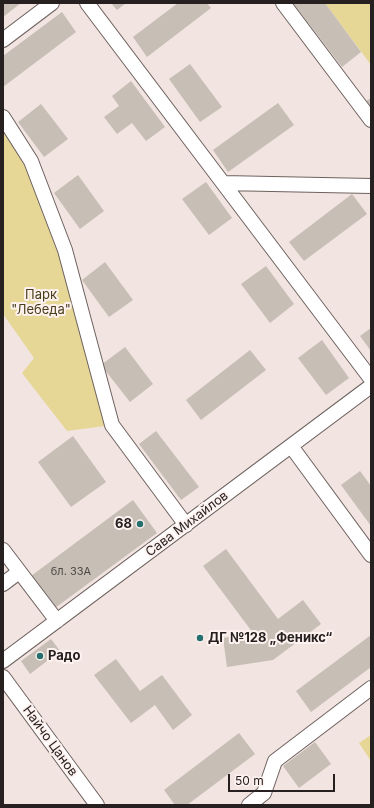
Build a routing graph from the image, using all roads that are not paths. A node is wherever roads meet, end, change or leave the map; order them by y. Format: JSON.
{"nodes":[{"id":1,"x":52,"y":3,"type":"edge"},
{"id":2,"x":87,"y":3,"type":"edge"},
{"id":3,"x":283,"y":3,"type":"edge"},
{"id":4,"x":3,"y":40,"type":"edge"},
{"id":5,"x":3,"y":117,"type":"edge"},
{"id":6,"x":371,"y":120,"type":"edge"},
{"id":7,"x":223,"y":183,"type":"junction"},
{"id":8,"x":371,"y":186,"type":"edge"},
{"id":9,"x":371,"y":379,"type":"edge"},
{"id":10,"x":371,"y":386,"type":"edge"},
{"id":11,"x":291,"y":446,"type":"junction"},
{"id":12,"x":186,"y":525,"type":"junction"},
{"id":13,"x":3,"y":550,"type":"edge"},
{"id":14,"x":371,"y":555,"type":"edge"},
{"id":15,"x":19,"y":572,"type":"junction"},
{"id":16,"x":3,"y":584,"type":"edge"},
{"id":17,"x":57,"y":622,"type":"junction"},
{"id":18,"x":3,"y":661,"type":"edge"},
{"id":19,"x":3,"y":677,"type":"edge"},
{"id":20,"x":371,"y":688,"type":"edge"},
{"id":21,"x":98,"y":805,"type":"edge"},
{"id":22,"x":248,"y":805,"type":"edge"}],
"edges":[{"from":1,"to":4,"type":"street"},
{"from":2,"to":7,"type":"street"},
{"from":3,"to":6,"type":"street"},
{"from":5,"to":12,"type":"street"},
{"from":7,"to":8,"type":"street"},
{"from":7,"to":9,"type":"street"},
{"from":10,"to":11,"type":"street","name":"Сава Михайлов"},
{"from":11,"to":12,"type":"street","name":"Сава Михайлов"},
{"from":11,"to":14,"type":"street"},
{"from":12,"to":17,"type":"street","name":"Сава Михайлов"},
{"from":13,"to":15,"type":"street"},
{"from":15,"to":16,"type":"street"},
{"from":15,"to":17,"type":"street"},
{"from":17,"to":18,"type":"street","name":"Сава Михайлов"},
{"from":19,"to":21,"type":"street","name":"Найчо Цанов"},
{"from":20,"to":22,"type":"street"}]}
